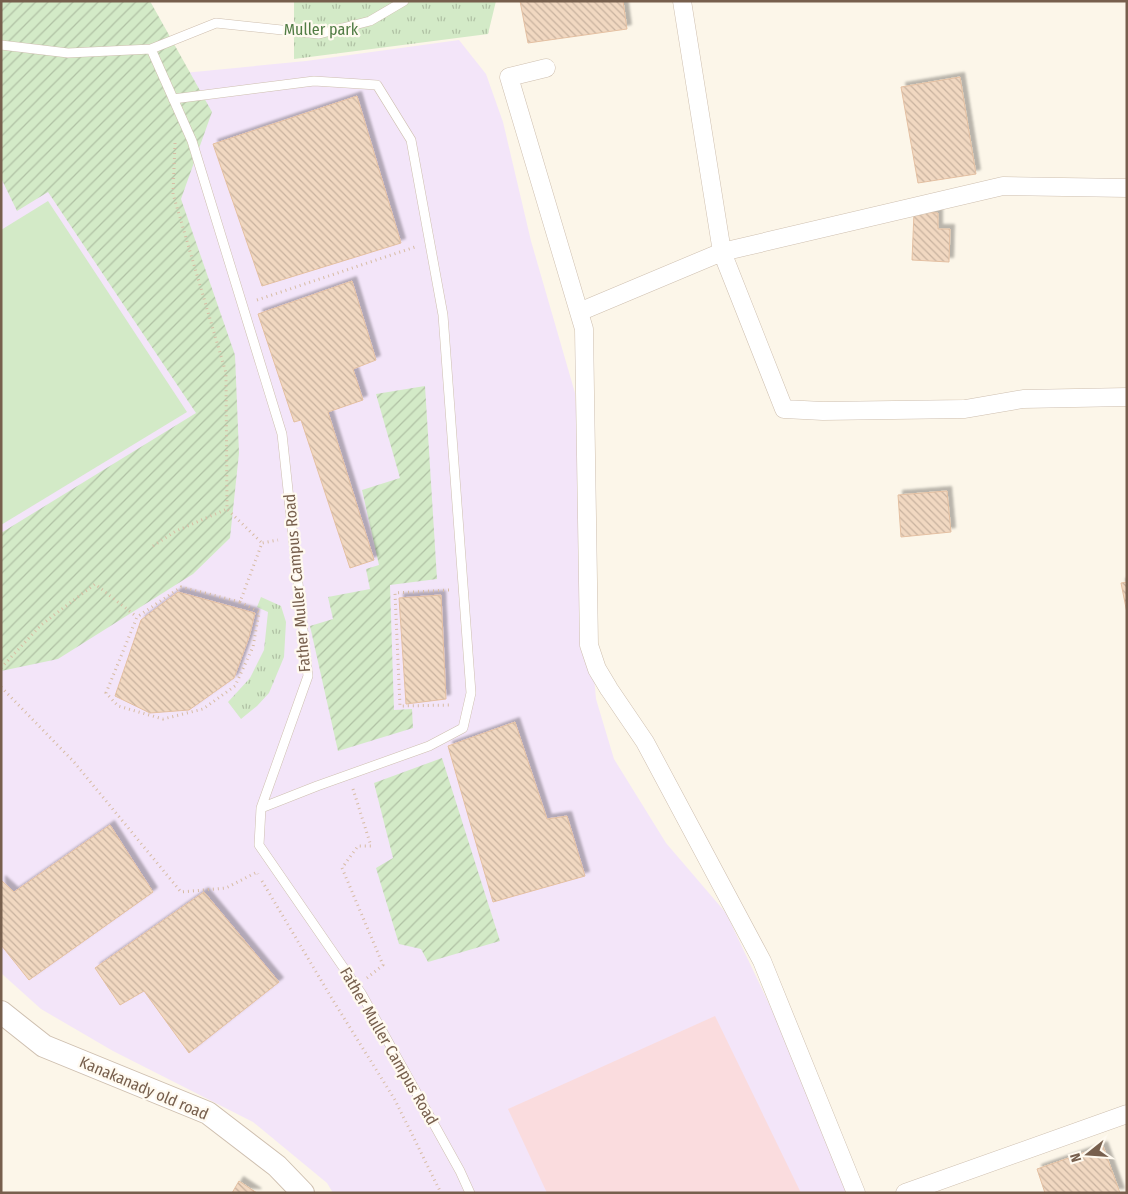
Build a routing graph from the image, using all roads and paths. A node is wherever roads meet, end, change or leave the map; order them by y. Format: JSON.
{"nodes":[{"id":1,"x":404,"y":1,"type":"edge"},
{"id":2,"x":682,"y":1,"type":"edge"},
{"id":3,"x":1,"y":44,"type":"edge"},
{"id":4,"x":151,"y":49,"type":"junction"},
{"id":5,"x":546,"y":68,"type":"dead end"},
{"id":6,"x":175,"y":102,"type":"junction"},
{"id":7,"x":1127,"y":188,"type":"edge"},
{"id":8,"x":421,"y":245,"type":"dead end"},
{"id":9,"x":722,"y":252,"type":"junction"},
{"id":10,"x":242,"y":304,"type":"junction"},
{"id":11,"x":579,"y":312,"type":"junction"},
{"id":12,"x":1127,"y":397,"type":"edge"},
{"id":13,"x":227,"y":509,"type":"junction"},
{"id":14,"x":293,"y":536,"type":"junction"},
{"id":15,"x":262,"y":543,"type":"junction"},
{"id":16,"x":153,"y":546,"type":"dead end"},
{"id":17,"x":456,"y":589,"type":"dead end"},
{"id":18,"x":240,"y":602,"type":"junction"},
{"id":19,"x":137,"y":617,"type":"junction"},
{"id":20,"x":1,"y":668,"type":"edge"},
{"id":21,"x":1,"y":687,"type":"edge"},
{"id":22,"x":460,"y":705,"type":"dead end"},
{"id":23,"x":351,"y":783,"type":"dead end"},
{"id":24,"x":261,"y":808,"type":"junction"},
{"id":25,"x":371,"y":987,"type":"dead end"},
{"id":26,"x":1,"y":1012,"type":"edge"},
{"id":27,"x":1127,"y":1114,"type":"edge"},
{"id":28,"x":303,"y":1193,"type":"edge"},
{"id":29,"x":441,"y":1193,"type":"edge"},
{"id":30,"x":470,"y":1193,"type":"edge"},
{"id":31,"x":856,"y":1193,"type":"edge"},
{"id":32,"x":905,"y":1193,"type":"edge"}],
"edges":[{"from":1,"to":4,"type":"lane"},
{"from":2,"to":9,"type":"street"},
{"from":3,"to":4,"type":"lane"},
{"from":4,"to":6,"type":"lane","name":"Father Muller Campus Road"},
{"from":5,"to":11,"type":"street"},
{"from":6,"to":10,"type":"lane","name":"Father Muller Campus Road"},
{"from":6,"to":13,"type":"path"},
{"from":6,"to":24,"type":"lane"},
{"from":7,"to":9,"type":"street"},
{"from":8,"to":10,"type":"path"},
{"from":9,"to":11,"type":"street"},
{"from":9,"to":12,"type":"street"},
{"from":10,"to":14,"type":"lane","name":"Father Muller Campus Road"},
{"from":11,"to":31,"type":"street"},
{"from":13,"to":15,"type":"path"},
{"from":13,"to":16,"type":"path"},
{"from":14,"to":15,"type":"path"},
{"from":14,"to":24,"type":"lane","name":"Father Muller Campus Road"},
{"from":15,"to":18,"type":"path"},
{"from":17,"to":22,"type":"path"},
{"from":18,"to":19,"type":"path"},
{"from":18,"to":19,"type":"path"},
{"from":19,"to":20,"type":"path"},
{"from":21,"to":29,"type":"path"},
{"from":23,"to":25,"type":"path"},
{"from":24,"to":30,"type":"lane","name":"Father Muller Campus Road"},
{"from":26,"to":28,"type":"street","name":"Kanakanady old road"},
{"from":27,"to":32,"type":"street"}]}
